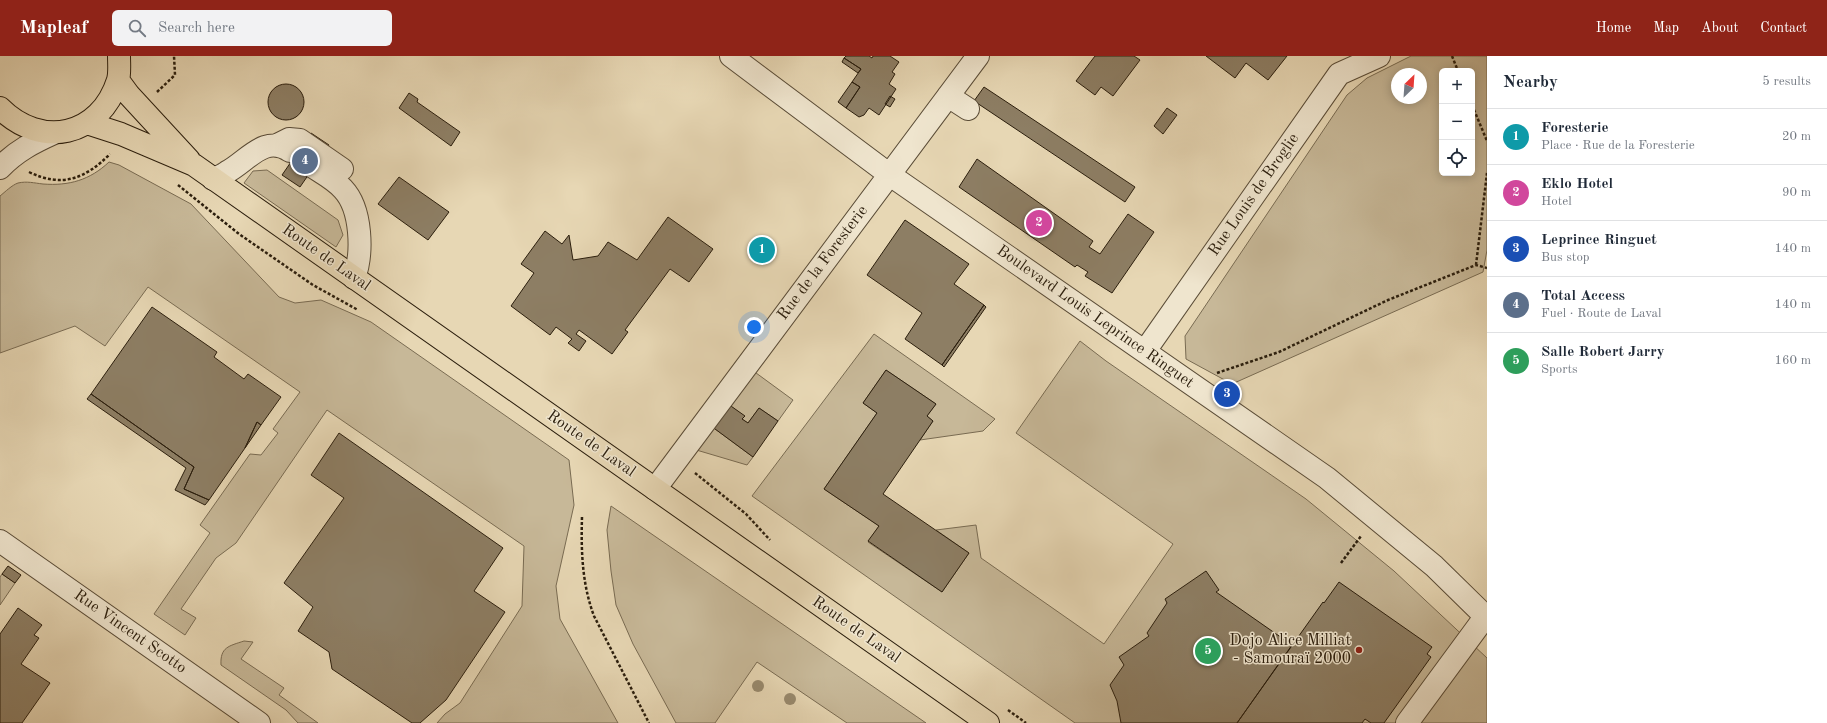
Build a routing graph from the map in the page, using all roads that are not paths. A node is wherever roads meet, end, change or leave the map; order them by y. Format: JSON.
{"nodes":[{"id":1,"x":119,"y":56,"type":"edge"},
{"id":2,"x":732,"y":56,"type":"edge"},
{"id":3,"x":978,"y":56,"type":"edge"},
{"id":4,"x":1378,"y":56,"type":"edge"},
{"id":5,"x":118,"y":80,"type":"junction"},
{"id":6,"x":948,"y":96,"type":"junction"},
{"id":7,"x":0,"y":108,"type":"edge"},
{"id":8,"x":968,"y":109,"type":"dead end"},
{"id":9,"x":87,"y":123,"type":"junction"},
{"id":10,"x":54,"y":133,"type":"junction"},
{"id":11,"x":277,"y":144,"type":"junction"},
{"id":12,"x":194,"y":165,"type":"junction"},
{"id":13,"x":0,"y":168,"type":"edge"},
{"id":14,"x":890,"y":175,"type":"junction"},
{"id":15,"x":213,"y":179,"type":"junction"},
{"id":16,"x":344,"y":190,"type":"junction"},
{"id":17,"x":354,"y":278,"type":"junction"},
{"id":18,"x":1145,"y":351,"type":"junction"},
{"id":19,"x":655,"y":489,"type":"junction"},
{"id":20,"x":0,"y":541,"type":"edge"},
{"id":21,"x":1486,"y":618,"type":"edge"},
{"id":22,"x":260,"y":723,"type":"edge"},
{"id":23,"x":988,"y":723,"type":"edge"},
{"id":24,"x":1407,"y":723,"type":"edge"}],
"edges":[{"from":1,"to":5,"type":"main road"},
{"from":2,"to":14,"type":"street","name":"Boulevard Louis Leprince Ringuet"},
{"from":3,"to":6,"type":"street","name":"Rue de la Foresterie"},
{"from":4,"to":18,"type":"street","name":"Rue Louis de Broglie"},
{"from":5,"to":9,"type":"main road"},
{"from":5,"to":12,"type":"main road","name":"Route de Laval"},
{"from":6,"to":8,"type":"street"},
{"from":6,"to":14,"type":"street","name":"Rue de la Foresterie"},
{"from":7,"to":10,"type":"main road"},
{"from":9,"to":10,"type":"main road"},
{"from":9,"to":12,"type":"main road","name":"Route de Laval"},
{"from":10,"to":13,"type":"street"},
{"from":11,"to":15,"type":"street"},
{"from":11,"to":16,"type":"street"},
{"from":11,"to":16,"type":"street"},
{"from":12,"to":15,"type":"main road","name":"Route de Laval"},
{"from":14,"to":18,"type":"street","name":"Boulevard Louis Leprince Ringuet"},
{"from":14,"to":19,"type":"street","name":"Rue de la Foresterie"},
{"from":15,"to":17,"type":"main road","name":"Route de Laval"},
{"from":16,"to":17,"type":"street"},
{"from":17,"to":19,"type":"main road","name":"Route de Laval"},
{"from":18,"to":21,"type":"street","name":"Boulevard Louis Leprince Ringuet"},
{"from":19,"to":23,"type":"main road","name":"Route de Laval"},
{"from":20,"to":22,"type":"street","name":"Rue Vincent Scotto"},
{"from":21,"to":24,"type":"street"}]}
